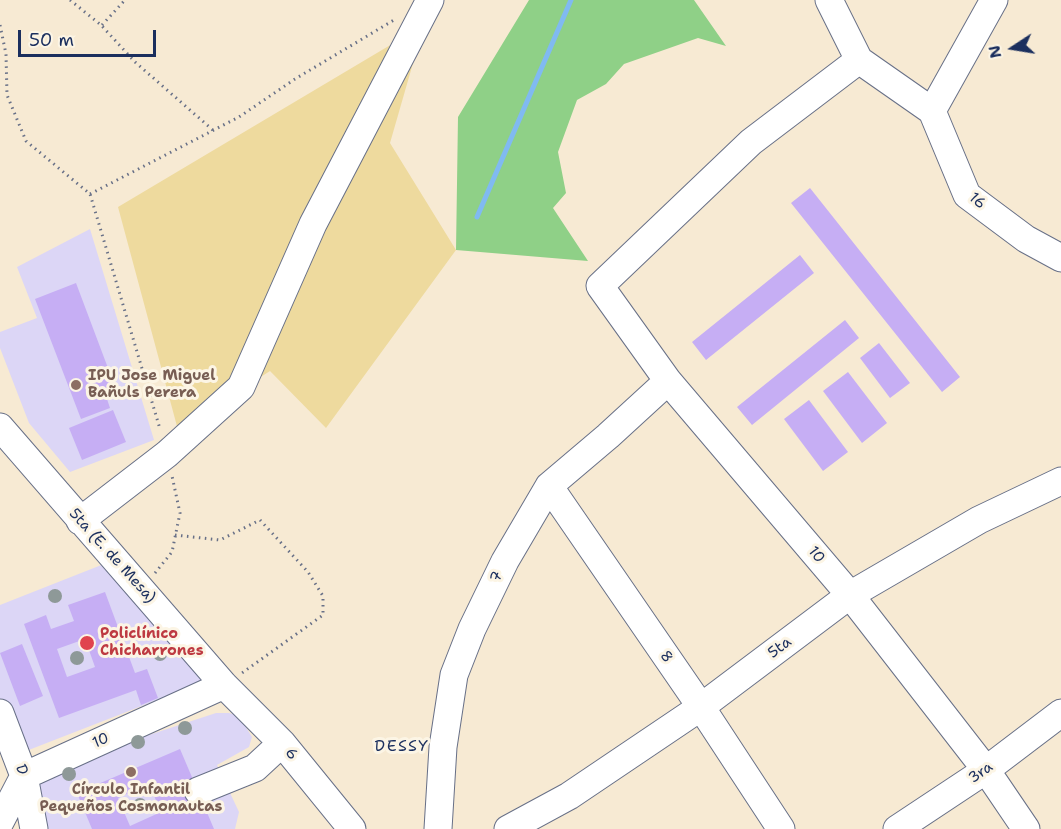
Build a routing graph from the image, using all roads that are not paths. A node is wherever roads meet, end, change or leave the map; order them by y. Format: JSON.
{"nodes":[{"id":1,"x":430,"y":0,"type":"edge"},
{"id":2,"x":829,"y":0,"type":"edge"},
{"id":3,"x":994,"y":0,"type":"edge"},
{"id":4,"x":859,"y":60,"type":"junction"},
{"id":5,"x":933,"y":111,"type":"junction"},
{"id":6,"x":1061,"y":258,"type":"edge"},
{"id":7,"x":668,"y":381,"type":"junction"},
{"id":8,"x":0,"y":427,"type":"edge"},
{"id":9,"x":1061,"y":481,"type":"edge"},
{"id":10,"x":549,"y":486,"type":"junction"},
{"id":11,"x":81,"y":521,"type":"junction"},
{"id":12,"x":850,"y":595,"type":"junction"},
{"id":13,"x":224,"y":685,"type":"junction"},
{"id":14,"x":701,"y":707,"type":"junction"},
{"id":15,"x":0,"y":712,"type":"edge"},
{"id":16,"x":1061,"y":713,"type":"edge"},
{"id":17,"x":282,"y":743,"type":"junction"},
{"id":18,"x":986,"y":770,"type":"junction"},
{"id":19,"x":24,"y":776,"type":"junction"},
{"id":20,"x":198,"y":791,"type":"dead end"},
{"id":21,"x":0,"y":822,"type":"edge"},
{"id":22,"x":345,"y":826,"type":"edge"},
{"id":23,"x":34,"y":829,"type":"edge"},
{"id":24,"x":438,"y":829,"type":"edge"},
{"id":25,"x":508,"y":829,"type":"edge"},
{"id":26,"x":781,"y":829,"type":"edge"},
{"id":27,"x":897,"y":829,"type":"edge"},
{"id":28,"x":1026,"y":829,"type":"edge"}],
"edges":[{"from":1,"to":11,"type":"street"},
{"from":2,"to":4,"type":"street"},
{"from":3,"to":5,"type":"street"},
{"from":4,"to":5,"type":"street"},
{"from":4,"to":7,"type":"street","name":"10"},
{"from":5,"to":6,"type":"street","name":"16"},
{"from":7,"to":10,"type":"street","name":"7"},
{"from":7,"to":12,"type":"street","name":"10"},
{"from":8,"to":11,"type":"street","name":"5ta (E. de Mesa)"},
{"from":9,"to":12,"type":"street","name":"5ta"},
{"from":10,"to":14,"type":"street","name":"8"},
{"from":10,"to":24,"type":"street","name":"7"},
{"from":11,"to":13,"type":"street","name":"5ta (E. de Mesa)"},
{"from":12,"to":14,"type":"street","name":"5ta"},
{"from":12,"to":18,"type":"street","name":"10"},
{"from":13,"to":17,"type":"street","name":"6"},
{"from":13,"to":19,"type":"street","name":"10"},
{"from":14,"to":25,"type":"street","name":"5ta"},
{"from":14,"to":26,"type":"street","name":"8"},
{"from":15,"to":19,"type":"street","name":"D"},
{"from":16,"to":18,"type":"street","name":"3ra"},
{"from":17,"to":20,"type":"street"},
{"from":17,"to":22,"type":"street","name":"6"},
{"from":18,"to":27,"type":"street","name":"3ra"},
{"from":18,"to":28,"type":"street","name":"10"},
{"from":19,"to":21,"type":"street"},
{"from":19,"to":23,"type":"street","name":"D"}]}
